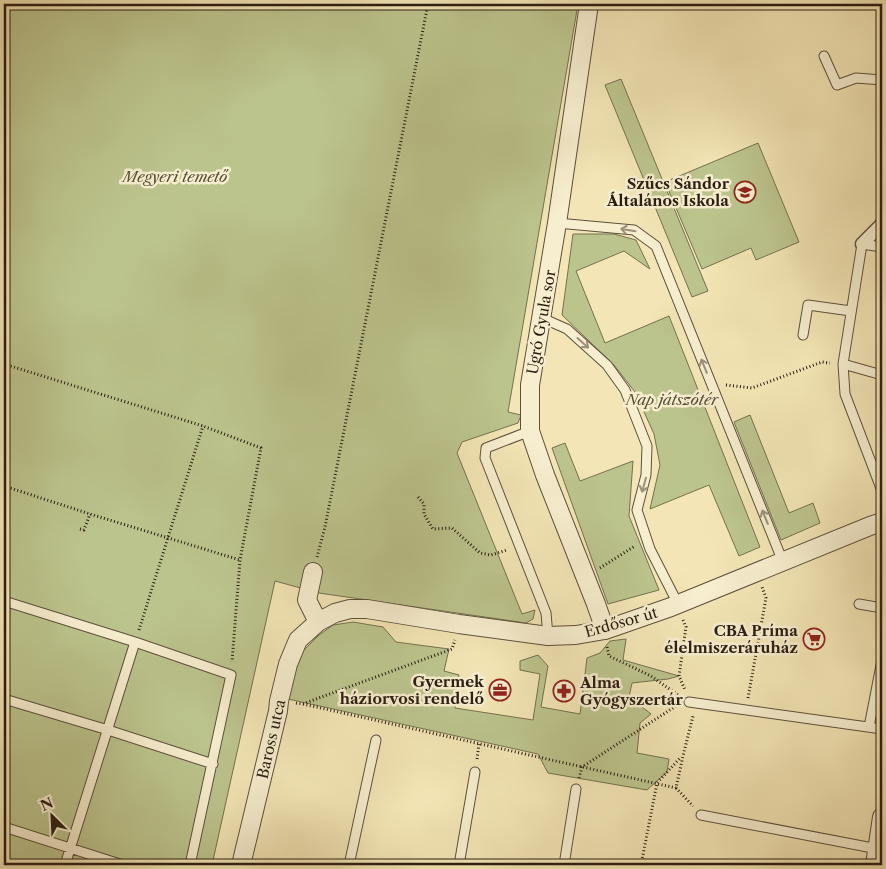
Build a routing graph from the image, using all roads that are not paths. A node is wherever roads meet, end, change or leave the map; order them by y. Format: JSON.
{"nodes":[{"id":1,"x":589,"y":4,"type":"edge"},
{"id":2,"x":824,"y":56,"type":"dead end"},
{"id":3,"x":882,"y":80,"type":"edge"},
{"id":4,"x":557,"y":223,"type":"junction"},
{"id":5,"x":882,"y":224,"type":"edge"},
{"id":6,"x":862,"y":244,"type":"junction"},
{"id":7,"x":882,"y":247,"type":"edge"},
{"id":8,"x":851,"y":312,"type":"junction"},
{"id":9,"x":542,"y":318,"type":"junction"},
{"id":10,"x":803,"y":336,"type":"dead end"},
{"id":11,"x":843,"y":364,"type":"junction"},
{"id":12,"x":882,"y":375,"type":"edge"},
{"id":13,"x":530,"y":431,"type":"junction"},
{"id":14,"x":879,"y":471,"type":"edge"},
{"id":15,"x":882,"y":491,"type":"edge"},
{"id":16,"x":882,"y":522,"type":"edge"},
{"id":17,"x":783,"y":562,"type":"junction"},
{"id":18,"x":313,"y":572,"type":"road end"},
{"id":19,"x":4,"y":601,"type":"edge"},
{"id":20,"x":678,"y":604,"type":"junction"},
{"id":21,"x":859,"y":604,"type":"dead end"},
{"id":22,"x":882,"y":608,"type":"edge"},
{"id":23,"x":318,"y":622,"type":"junction"},
{"id":24,"x":605,"y":630,"type":"junction"},
{"id":25,"x":548,"y":636,"type":"junction"},
{"id":26,"x":135,"y":642,"type":"junction"},
{"id":27,"x":882,"y":660,"type":"edge"},
{"id":28,"x":4,"y":698,"type":"edge"},
{"id":29,"x":689,"y":702,"type":"road end"},
{"id":30,"x":869,"y":727,"type":"junction"},
{"id":31,"x":882,"y":729,"type":"edge"},
{"id":32,"x":108,"y":730,"type":"junction"},
{"id":33,"x":376,"y":740,"type":"dead end"},
{"id":34,"x":213,"y":764,"type":"junction"},
{"id":35,"x":475,"y":772,"type":"dead end"},
{"id":36,"x":576,"y":789,"type":"dead end"},
{"id":37,"x":701,"y":815,"type":"road end"},
{"id":38,"x":882,"y":820,"type":"edge"},
{"id":39,"x":4,"y":827,"type":"edge"},
{"id":40,"x":70,"y":848,"type":"junction"},
{"id":41,"x":876,"y":857,"type":"edge"},
{"id":42,"x":65,"y":865,"type":"edge"},
{"id":43,"x":123,"y":865,"type":"edge"},
{"id":44,"x":190,"y":865,"type":"edge"},
{"id":45,"x":241,"y":865,"type":"edge"},
{"id":46,"x":349,"y":865,"type":"edge"},
{"id":47,"x":459,"y":865,"type":"edge"},
{"id":48,"x":564,"y":865,"type":"edge"}],
"edges":[{"from":1,"to":4,"type":"street","name":"Ugró Gyula sor"},
{"from":2,"to":3,"type":"lane"},
{"from":4,"to":9,"type":"street","name":"Ugró Gyula sor"},
{"from":17,"to":4,"type":"lane","one_way":true},
{"from":5,"to":6,"type":"street"},
{"from":6,"to":7,"type":"lane"},
{"from":6,"to":8,"type":"lane"},
{"from":8,"to":10,"type":"lane"},
{"from":8,"to":11,"type":"lane"},
{"from":9,"to":13,"type":"street","name":"Ugró Gyula sor"},
{"from":9,"to":20,"type":"lane","one_way":true},
{"from":11,"to":12,"type":"lane"},
{"from":11,"to":14,"type":"lane"},
{"from":13,"to":24,"type":"street","name":"Ugró Gyula sor"},
{"from":13,"to":25,"type":"lane"},
{"from":14,"to":15,"type":"lane"},
{"from":16,"to":17,"type":"street","name":"Erdősor út"},
{"from":17,"to":20,"type":"street","name":"Erdősor út"},
{"from":18,"to":23,"type":"street"},
{"from":19,"to":26,"type":"lane"},
{"from":20,"to":24,"type":"street","name":"Erdősor út"},
{"from":21,"to":22,"type":"lane"},
{"from":23,"to":25,"type":"street","name":"Erdősor út"},
{"from":23,"to":45,"type":"street","name":"Baross utca"},
{"from":24,"to":25,"type":"street","name":"Erdősor út"},
{"from":26,"to":32,"type":"lane"},
{"from":26,"to":34,"type":"lane"},
{"from":27,"to":30,"type":"lane"},
{"from":28,"to":32,"type":"lane"},
{"from":29,"to":30,"type":"lane"},
{"from":30,"to":31,"type":"lane"},
{"from":32,"to":34,"type":"lane"},
{"from":32,"to":40,"type":"lane"},
{"from":33,"to":46,"type":"lane"},
{"from":34,"to":44,"type":"lane"},
{"from":35,"to":47,"type":"lane"},
{"from":36,"to":48,"type":"lane"},
{"from":37,"to":41,"type":"lane"},
{"from":38,"to":41,"type":"street"},
{"from":39,"to":40,"type":"lane"},
{"from":40,"to":42,"type":"lane"},
{"from":40,"to":43,"type":"lane"}]}
